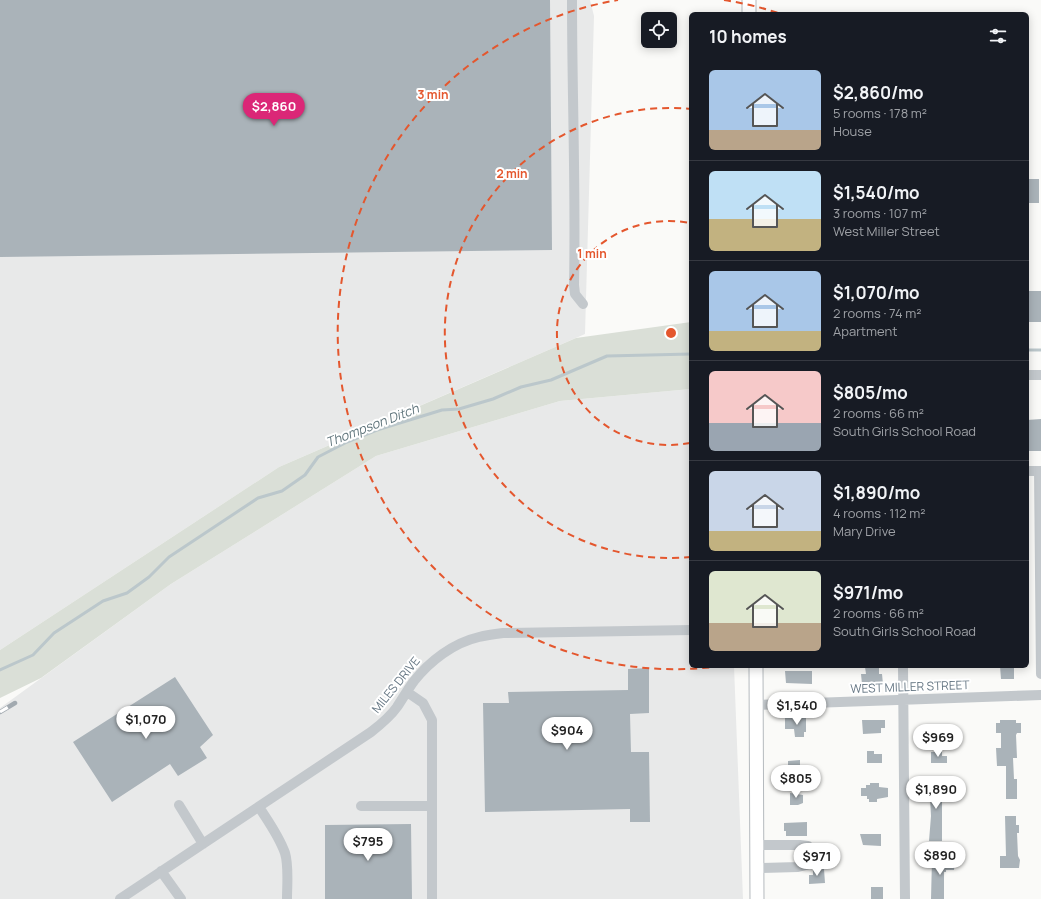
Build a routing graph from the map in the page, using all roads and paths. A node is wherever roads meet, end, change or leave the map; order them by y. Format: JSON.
{"nodes":[{"id":1,"x":572,"y":0,"type":"edge"},
{"id":2,"x":749,"y":0,"type":"edge"},
{"id":3,"x":749,"y":12,"type":"edge"},
{"id":4,"x":582,"y":304,"type":"dead end"},
{"id":5,"x":1029,"y":375,"type":"edge"},
{"id":6,"x":1041,"y":375,"type":"edge"},
{"id":7,"x":1029,"y":471,"type":"edge"},
{"id":8,"x":1040,"y":471,"type":"edge"},
{"id":9,"x":689,"y":630,"type":"edge"},
{"id":10,"x":756,"y":668,"type":"edge"},
{"id":11,"x":903,"y":668,"type":"edge"},
{"id":12,"x":1041,"y":674,"type":"edge"},
{"id":13,"x":406,"y":692,"type":"junction"},
{"id":14,"x":1041,"y":695,"type":"edge"},
{"id":15,"x":903,"y":700,"type":"junction"},
{"id":16,"x":756,"y":705,"type":"junction"},
{"id":17,"x":179,"y":805,"type":"dead end"},
{"id":18,"x":361,"y":806,"type":"dead end"},
{"id":19,"x":432,"y":806,"type":"junction"},
{"id":20,"x":259,"y":807,"type":"junction"},
{"id":21,"x":203,"y":844,"type":"junction"},
{"id":22,"x":757,"y":845,"type":"junction"},
{"id":23,"x":757,"y":868,"type":"junction"},
{"id":24,"x":161,"y":872,"type":"junction"},
{"id":25,"x":120,"y":899,"type":"edge"},
{"id":26,"x":180,"y":899,"type":"edge"},
{"id":27,"x":287,"y":899,"type":"edge"},
{"id":28,"x":432,"y":899,"type":"edge"},
{"id":29,"x":758,"y":899,"type":"edge"},
{"id":30,"x":905,"y":899,"type":"edge"}],
"edges":[{"from":1,"to":4,"type":"street"},
{"from":2,"to":3,"type":"main road"},
{"from":5,"to":6,"type":"street"},
{"from":7,"to":8,"type":"street"},
{"from":8,"to":12,"type":"street"},
{"from":9,"to":13,"type":"street","name":"MILES DRIVE"},
{"from":10,"to":16,"type":"main road"},
{"from":11,"to":15,"type":"street"},
{"from":13,"to":19,"type":"street"},
{"from":13,"to":20,"type":"street","name":"MILES DRIVE"},
{"from":14,"to":15,"type":"street","name":"WEST MILLER STREET"},
{"from":15,"to":16,"type":"street","name":"WEST MILLER STREET"},
{"from":15,"to":30,"type":"street"},
{"from":16,"to":22,"type":"main road"},
{"from":17,"to":21,"type":"street"},
{"from":18,"to":19,"type":"street"},
{"from":19,"to":28,"type":"street"},
{"from":20,"to":21,"type":"street","name":"MILES DRIVE"},
{"from":20,"to":27,"type":"street"},
{"from":21,"to":24,"type":"street","name":"MILES DRIVE"},
{"from":22,"to":23,"type":"main road"},
{"from":22,"to":23,"type":"street"},
{"from":23,"to":29,"type":"main road"},
{"from":24,"to":25,"type":"street","name":"MILES DRIVE"},
{"from":24,"to":26,"type":"street"}]}
